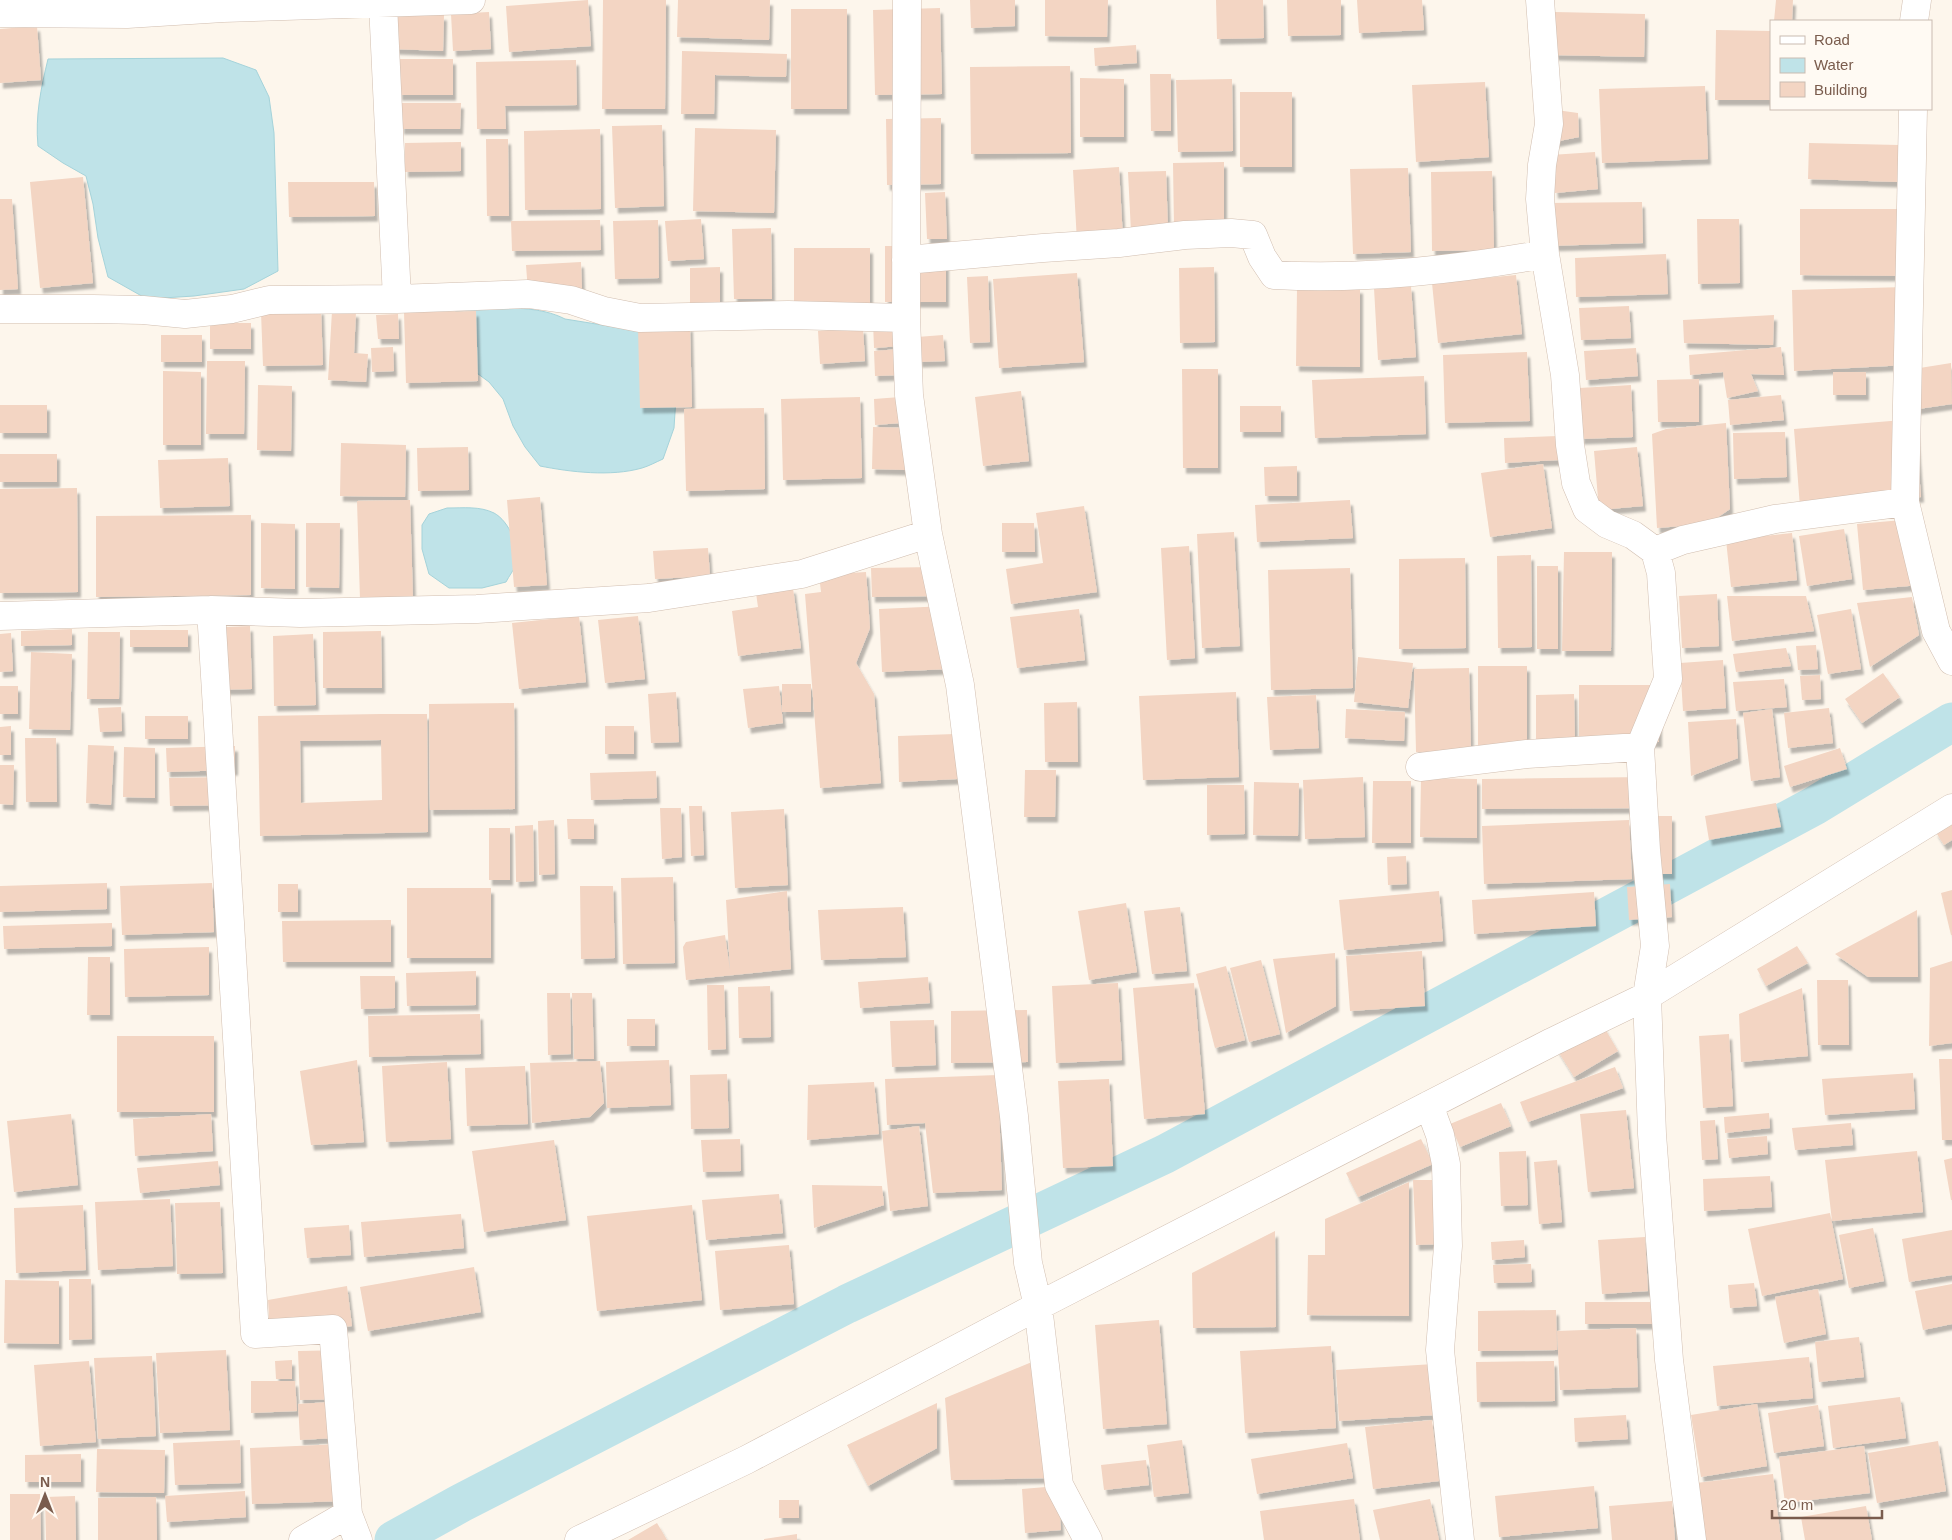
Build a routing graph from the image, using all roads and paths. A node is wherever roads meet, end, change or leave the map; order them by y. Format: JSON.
{"nodes":[{"id":1,"x":471,"y":0,"type":"edge"},
{"id":2,"x":907,"y":0,"type":"edge"},
{"id":3,"x":1540,"y":0,"type":"edge"},
{"id":4,"x":1917,"y":0,"type":"edge"},
{"id":5,"x":383,"y":4,"type":"junction"},
{"id":6,"x":0,"y":13,"type":"edge"},
{"id":7,"x":1914,"y":20,"type":"edge"},
{"id":8,"x":1912,"y":110,"type":"edge"},
{"id":9,"x":1545,"y":254,"type":"junction"},
{"id":10,"x":906,"y":260,"type":"junction"},
{"id":11,"x":397,"y":298,"type":"junction"},
{"id":12,"x":0,"y":309,"type":"edge"},
{"id":13,"x":906,"y":318,"type":"junction"},
{"id":14,"x":1905,"y":502,"type":"junction"},
{"id":15,"x":928,"y":534,"type":"junction"},
{"id":16,"x":1655,"y":551,"type":"junction"},
{"id":17,"x":211,"y":610,"type":"junction"},
{"id":18,"x":0,"y":616,"type":"edge"},
{"id":19,"x":1950,"y":657,"type":"edge"},
{"id":20,"x":1640,"y":747,"type":"junction"},
{"id":21,"x":1420,"y":767,"type":"dead end"},
{"id":22,"x":1952,"y":808,"type":"edge"},
{"id":23,"x":1647,"y":996,"type":"junction"},
{"id":24,"x":1429,"y":1105,"type":"junction"},
{"id":25,"x":1038,"y":1306,"type":"junction"},
{"id":26,"x":352,"y":1524,"type":"edge"},
{"id":27,"x":303,"y":1540,"type":"edge"},
{"id":28,"x":579,"y":1540,"type":"edge"},
{"id":29,"x":1088,"y":1540,"type":"edge"},
{"id":30,"x":1460,"y":1540,"type":"edge"},
{"id":31,"x":1692,"y":1540,"type":"edge"}],
"edges":[{"from":1,"to":5,"type":"street"},
{"from":2,"to":10,"type":"street"},
{"from":3,"to":9,"type":"street"},
{"from":4,"to":7,"type":"street"},
{"from":5,"to":6,"type":"street"},
{"from":5,"to":11,"type":"street"},
{"from":8,"to":14,"type":"street"},
{"from":9,"to":10,"type":"street"},
{"from":9,"to":16,"type":"street"},
{"from":10,"to":13,"type":"street"},
{"from":11,"to":12,"type":"street"},
{"from":11,"to":13,"type":"street"},
{"from":13,"to":15,"type":"street"},
{"from":14,"to":16,"type":"street"},
{"from":14,"to":19,"type":"street"},
{"from":15,"to":17,"type":"street"},
{"from":15,"to":25,"type":"street"},
{"from":16,"to":20,"type":"street"},
{"from":17,"to":18,"type":"street"},
{"from":17,"to":26,"type":"street"},
{"from":20,"to":21,"type":"street"},
{"from":20,"to":23,"type":"street"},
{"from":22,"to":23,"type":"street"},
{"from":23,"to":24,"type":"street"},
{"from":23,"to":31,"type":"street"},
{"from":24,"to":25,"type":"street"},
{"from":24,"to":30,"type":"street"},
{"from":25,"to":28,"type":"street"},
{"from":25,"to":29,"type":"street"},
{"from":26,"to":27,"type":"street"}]}
